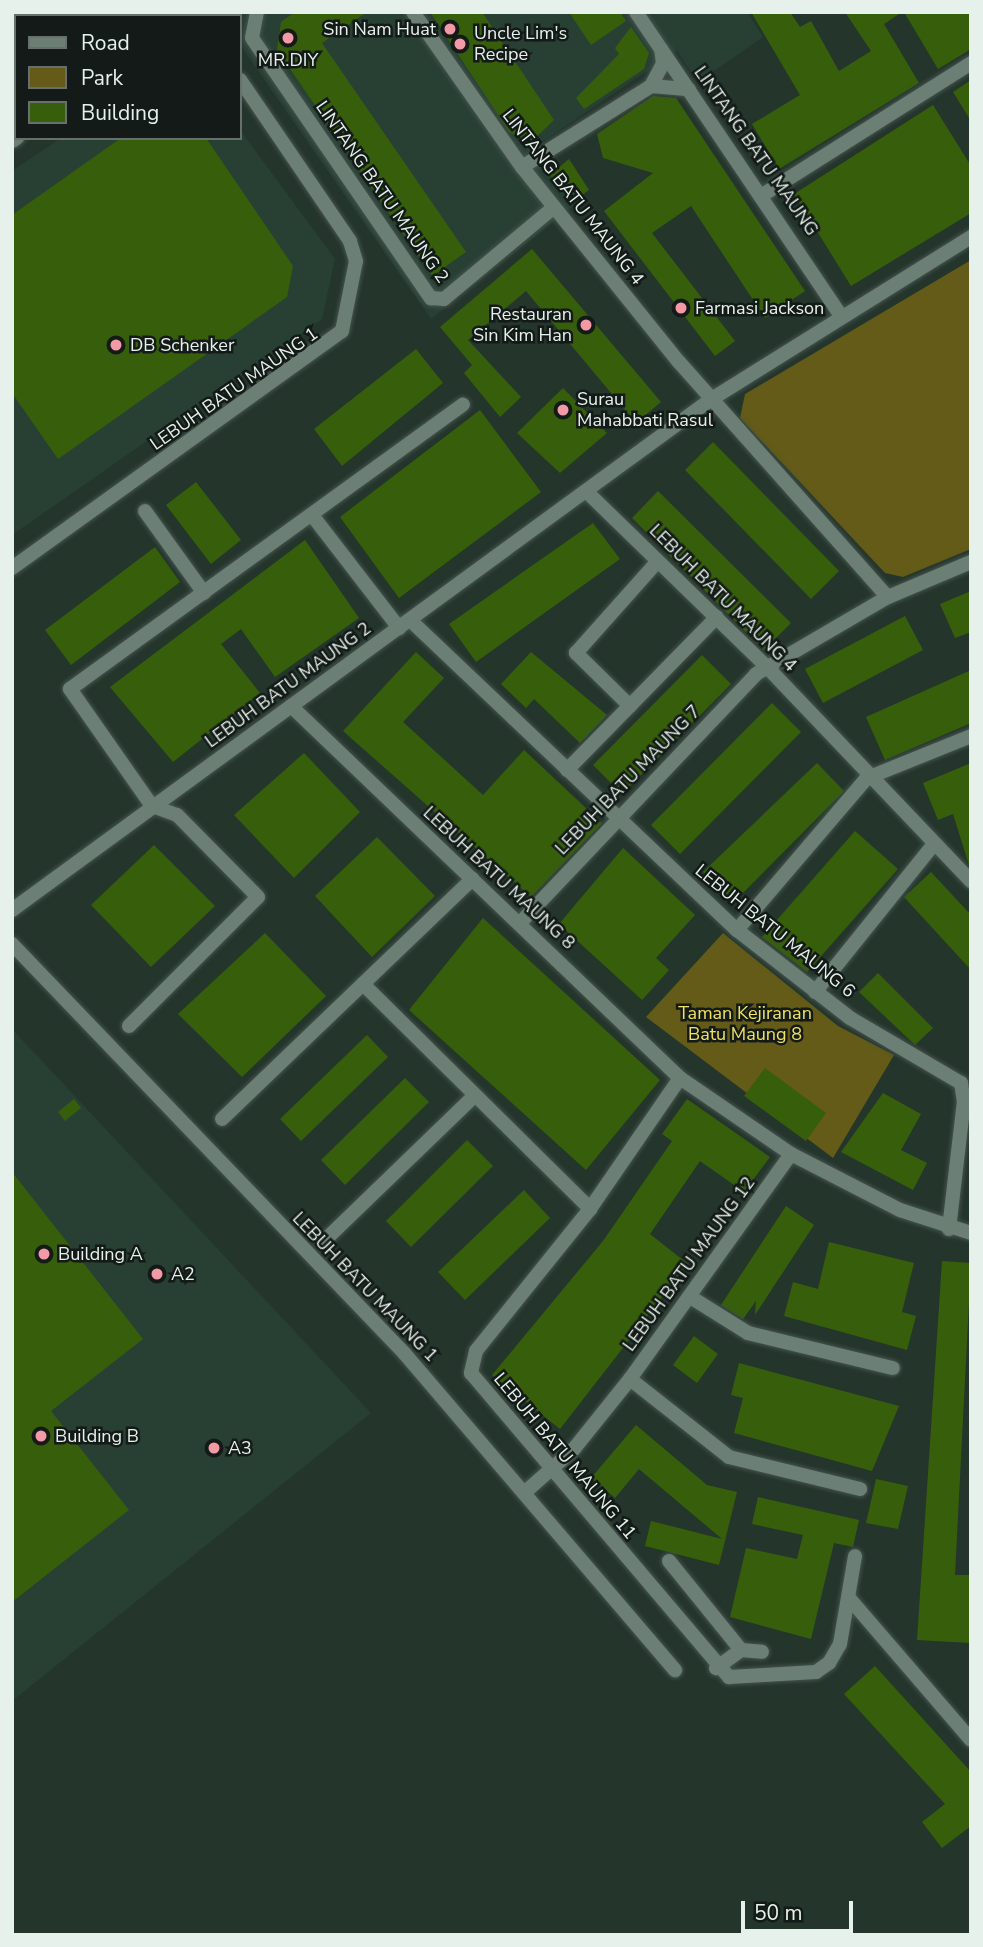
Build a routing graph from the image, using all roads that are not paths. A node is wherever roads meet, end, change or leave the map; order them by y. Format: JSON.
{"nodes":[{"id":1,"x":257,"y":12,"type":"edge"},
{"id":2,"x":413,"y":12,"type":"edge"},
{"id":3,"x":636,"y":12,"type":"edge"},
{"id":4,"x":661,"y":48,"type":"junction"},
{"id":5,"x":971,"y":63,"type":"edge"},
{"id":6,"x":242,"y":82,"type":"edge"},
{"id":7,"x":651,"y":86,"type":"junction"},
{"id":8,"x":689,"y":89,"type":"junction"},
{"id":9,"x":522,"y":167,"type":"junction"},
{"id":10,"x":764,"y":194,"type":"junction"},
{"id":11,"x":554,"y":208,"type":"junction"},
{"id":12,"x":971,"y":237,"type":"edge"},
{"id":13,"x":840,"y":314,"type":"junction"},
{"id":14,"x":710,"y":400,"type":"junction"},
{"id":15,"x":463,"y":405,"type":"dead end"},
{"id":16,"x":588,"y":493,"type":"junction"},
{"id":17,"x":145,"y":512,"type":"dead end"},
{"id":18,"x":312,"y":515,"type":"junction"},
{"id":19,"x":658,"y":561,"type":"junction"},
{"id":20,"x":971,"y":562,"type":"edge"},
{"id":21,"x":12,"y":568,"type":"edge"},
{"id":22,"x":204,"y":593,"type":"junction"},
{"id":23,"x":888,"y":597,"type":"junction"},
{"id":24,"x":717,"y":617,"type":"junction"},
{"id":25,"x":404,"y":624,"type":"junction"},
{"id":26,"x":767,"y":667,"type":"junction"},
{"id":27,"x":291,"y":706,"type":"junction"},
{"id":28,"x":630,"y":706,"type":"junction"},
{"id":29,"x":971,"y":736,"type":"edge"},
{"id":30,"x":567,"y":770,"type":"junction"},
{"id":31,"x":867,"y":778,"type":"junction"},
{"id":32,"x":152,"y":806,"type":"junction"},
{"id":33,"x":618,"y":819,"type":"junction"},
{"id":34,"x":933,"y":845,"type":"junction"},
{"id":35,"x":472,"y":879,"type":"junction"},
{"id":36,"x":971,"y":881,"type":"edge"},
{"id":37,"x":12,"y":910,"type":"edge"},
{"id":38,"x":520,"y":923,"type":"junction"},
{"id":39,"x":737,"y":930,"type":"junction"},
{"id":40,"x":12,"y":944,"type":"edge"},
{"id":41,"x":363,"y":984,"type":"junction"},
{"id":42,"x":815,"y":992,"type":"junction"},
{"id":43,"x":129,"y":1026,"type":"dead end"},
{"id":44,"x":680,"y":1078,"type":"junction"},
{"id":45,"x":475,"y":1095,"type":"junction"},
{"id":46,"x":222,"y":1119,"type":"dead end"},
{"id":47,"x":791,"y":1154,"type":"junction"},
{"id":48,"x":590,"y":1209,"type":"junction"},
{"id":49,"x":950,"y":1229,"type":"junction"},
{"id":50,"x":971,"y":1233,"type":"edge"},
{"id":51,"x":324,"y":1241,"type":"dead end"},
{"id":52,"x":692,"y":1298,"type":"junction"},
{"id":53,"x":893,"y":1368,"type":"dead end"},
{"id":54,"x":630,"y":1379,"type":"junction"},
{"id":55,"x":554,"y":1469,"type":"junction"},
{"id":56,"x":860,"y":1489,"type":"dead end"},
{"id":57,"x":525,"y":1492,"type":"junction"},
{"id":58,"x":855,"y":1556,"type":"dead end"},
{"id":59,"x":669,"y":1561,"type":"dead end"},
{"id":60,"x":849,"y":1598,"type":"junction"},
{"id":61,"x":741,"y":1650,"type":"junction"},
{"id":62,"x":762,"y":1652,"type":"dead end"},
{"id":63,"x":716,"y":1668,"type":"junction"},
{"id":64,"x":675,"y":1670,"type":"dead end"},
{"id":65,"x":971,"y":1740,"type":"edge"}],
"edges":[{"from":1,"to":11,"type":"street","name":"LINTANG BATU MAUNG 2"},
{"from":2,"to":9,"type":"street","name":"LINTANG BATU MAUNG 4"},
{"from":3,"to":4,"type":"street","name":"LINTANG BATU MAUNG"},
{"from":4,"to":7,"type":"street"},
{"from":4,"to":8,"type":"street","name":"LINTANG BATU MAUNG"},
{"from":5,"to":10,"type":"street"},
{"from":6,"to":21,"type":"street","name":"LEBUH BATU MAUNG 1"},
{"from":7,"to":8,"type":"street"},
{"from":7,"to":9,"type":"street"},
{"from":8,"to":10,"type":"street","name":"LINTANG BATU MAUNG"},
{"from":9,"to":11,"type":"street","name":"LINTANG BATU MAUNG 4"},
{"from":10,"to":13,"type":"street","name":"LINTANG BATU MAUNG"},
{"from":11,"to":14,"type":"street","name":"LINTANG BATU MAUNG 4"},
{"from":12,"to":13,"type":"street"},
{"from":13,"to":14,"type":"street"},
{"from":14,"to":16,"type":"street"},
{"from":14,"to":23,"type":"street","name":"LINTANG BATU MAUNG 4"},
{"from":15,"to":18,"type":"street"},
{"from":16,"to":19,"type":"street","name":"LEBUH BATU MAUNG 4"},
{"from":16,"to":25,"type":"street","name":"LEBUH BATU MAUNG 2"},
{"from":17,"to":22,"type":"street"},
{"from":18,"to":22,"type":"street"},
{"from":18,"to":25,"type":"street","name":"LEBUH BATU MAUNG 6"},
{"from":19,"to":24,"type":"street","name":"LEBUH BATU MAUNG 4"},
{"from":19,"to":28,"type":"street"},
{"from":20,"to":23,"type":"street","name":"LEBUH BATU MAUNG 7"},
{"from":22,"to":32,"type":"street"},
{"from":23,"to":26,"type":"street","name":"LEBUH BATU MAUNG 7"},
{"from":24,"to":26,"type":"street","name":"LEBUH BATU MAUNG 4"},
{"from":24,"to":28,"type":"street"},
{"from":25,"to":27,"type":"street","name":"LEBUH BATU MAUNG 2"},
{"from":25,"to":30,"type":"street","name":"LEBUH BATU MAUNG 6"},
{"from":26,"to":31,"type":"street","name":"LEBUH BATU MAUNG 4"},
{"from":26,"to":33,"type":"street","name":"LEBUH BATU MAUNG 7"},
{"from":27,"to":32,"type":"street","name":"LEBUH BATU MAUNG 2"},
{"from":27,"to":35,"type":"street","name":"LEBUH BATU MAUNG 8"},
{"from":28,"to":30,"type":"street"},
{"from":29,"to":31,"type":"street"},
{"from":30,"to":33,"type":"street","name":"LEBUH BATU MAUNG 6"},
{"from":31,"to":34,"type":"street","name":"LEBUH BATU MAUNG 4"},
{"from":31,"to":39,"type":"street"},
{"from":32,"to":37,"type":"street","name":"LEBUH BATU MAUNG 2"},
{"from":32,"to":43,"type":"street"},
{"from":33,"to":38,"type":"street","name":"LEBUH BATU MAUNG 7"},
{"from":33,"to":39,"type":"street","name":"LEBUH BATU MAUNG 6"},
{"from":34,"to":36,"type":"street","name":"LEBUH BATU MAUNG 4"},
{"from":34,"to":42,"type":"street"},
{"from":35,"to":38,"type":"street","name":"LEBUH BATU MAUNG 8"},
{"from":35,"to":41,"type":"street"},
{"from":38,"to":44,"type":"street","name":"LEBUH BATU MAUNG 8"},
{"from":39,"to":42,"type":"street","name":"LEBUH BATU MAUNG 6"},
{"from":40,"to":57,"type":"street","name":"LEBUH BATU MAUNG 1"},
{"from":41,"to":45,"type":"street"},
{"from":41,"to":46,"type":"street"},
{"from":42,"to":49,"type":"street","name":"LEBUH BATU MAUNG 6"},
{"from":44,"to":47,"type":"street"},
{"from":44,"to":48,"type":"street","name":"LEBUH BATU MAUNG 11"},
{"from":45,"to":48,"type":"street"},
{"from":45,"to":51,"type":"street"},
{"from":47,"to":49,"type":"street"},
{"from":47,"to":52,"type":"street","name":"LEBUH BATU MAUNG 12"},
{"from":48,"to":55,"type":"street","name":"LEBUH BATU MAUNG 11"},
{"from":49,"to":50,"type":"street"},
{"from":52,"to":53,"type":"street"},
{"from":52,"to":54,"type":"street","name":"LEBUH BATU MAUNG 12"},
{"from":54,"to":55,"type":"street","name":"LEBUH BATU MAUNG 12"},
{"from":54,"to":56,"type":"street"},
{"from":55,"to":57,"type":"street","name":"LEBUH BATU MAUNG 12"},
{"from":55,"to":63,"type":"street","name":"LEBUH BATU MAUNG 11"},
{"from":57,"to":64,"type":"street","name":"LEBUH BATU MAUNG 1"},
{"from":58,"to":60,"type":"street"},
{"from":59,"to":61,"type":"street"},
{"from":60,"to":63,"type":"street"},
{"from":60,"to":65,"type":"street"},
{"from":61,"to":62,"type":"street"},
{"from":61,"to":63,"type":"street"}]}
